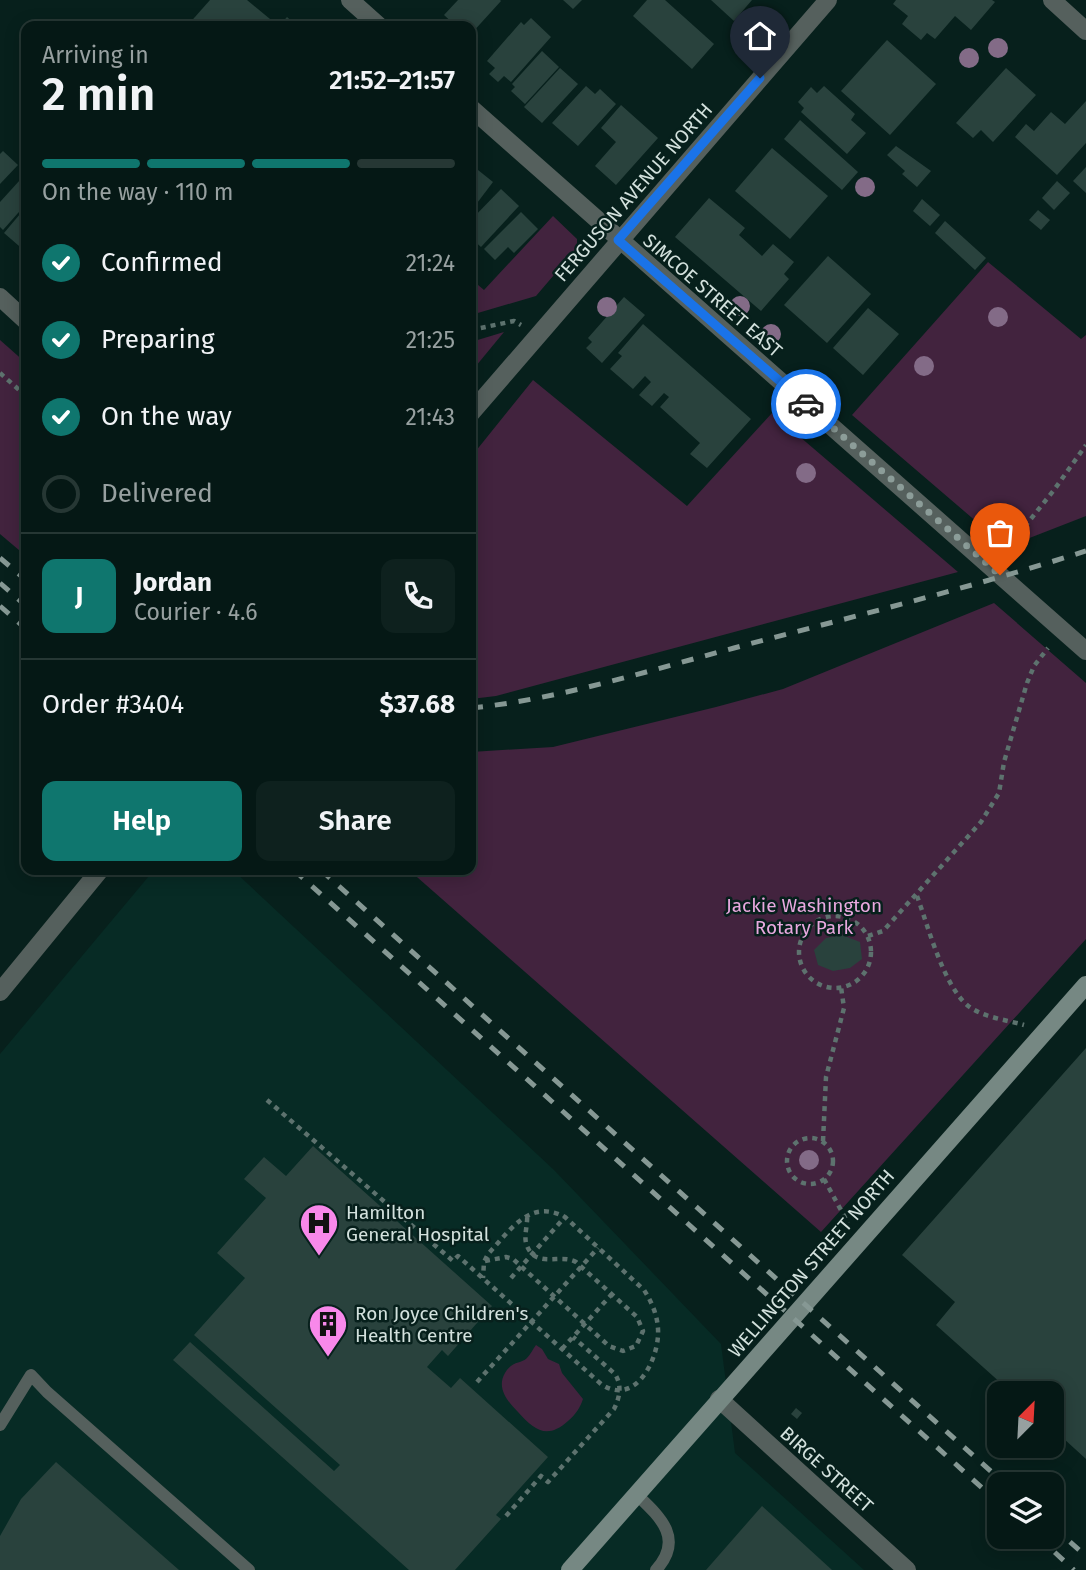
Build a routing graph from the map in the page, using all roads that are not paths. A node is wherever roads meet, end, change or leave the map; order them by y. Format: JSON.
{"nodes":[{"id":1,"x":350,"y":0,"type":"edge"},
{"id":2,"x":828,"y":0,"type":"edge"},
{"id":3,"x":1052,"y":0,"type":"edge"},
{"id":4,"x":373,"y":21,"type":"edge"},
{"id":5,"x":1086,"y":31,"type":"edge"},
{"id":6,"x":476,"y":112,"type":"edge"},
{"id":7,"x":618,"y":240,"type":"junction"},
{"id":8,"x":0,"y":298,"type":"edge"},
{"id":9,"x":21,"y":317,"type":"edge"},
{"id":10,"x":476,"y":407,"type":"edge"},
{"id":11,"x":1086,"y":651,"type":"edge"},
{"id":12,"x":96,"y":875,"type":"edge"},
{"id":13,"x":1086,"y":985,"type":"edge"},
{"id":14,"x":0,"y":992,"type":"edge"},
{"id":15,"x":719,"y":1399,"type":"junction"},
{"id":16,"x":0,"y":1425,"type":"edge"},
{"id":17,"x":636,"y":1494,"type":"junction"},
{"id":18,"x":249,"y":1570,"type":"edge"},
{"id":19,"x":570,"y":1570,"type":"edge"},
{"id":20,"x":656,"y":1570,"type":"edge"},
{"id":21,"x":907,"y":1570,"type":"edge"}],
"edges":[{"from":1,"to":4,"type":"street"},
{"from":2,"to":7,"type":"street","name":"FERGUSON AVENUE NORTH"},
{"from":3,"to":5,"type":"street"},
{"from":6,"to":7,"type":"street","name":"SIMCOE STREET EAST"},
{"from":7,"to":10,"type":"street","name":"FERGUSON AVENUE NORTH"},
{"from":7,"to":11,"type":"street","name":"SIMCOE STREET EAST"},
{"from":8,"to":9,"type":"street"},
{"from":12,"to":14,"type":"street"},
{"from":13,"to":15,"type":"main road","name":"WELLINGTON STREET NORTH"},
{"from":15,"to":17,"type":"main road","name":"WELLINGTON STREET NORTH"},
{"from":15,"to":21,"type":"street","name":"BIRGE STREET"},
{"from":16,"to":18,"type":"lane"},
{"from":17,"to":19,"type":"main road","name":"WELLINGTON STREET NORTH"},
{"from":17,"to":20,"type":"lane"}]}
